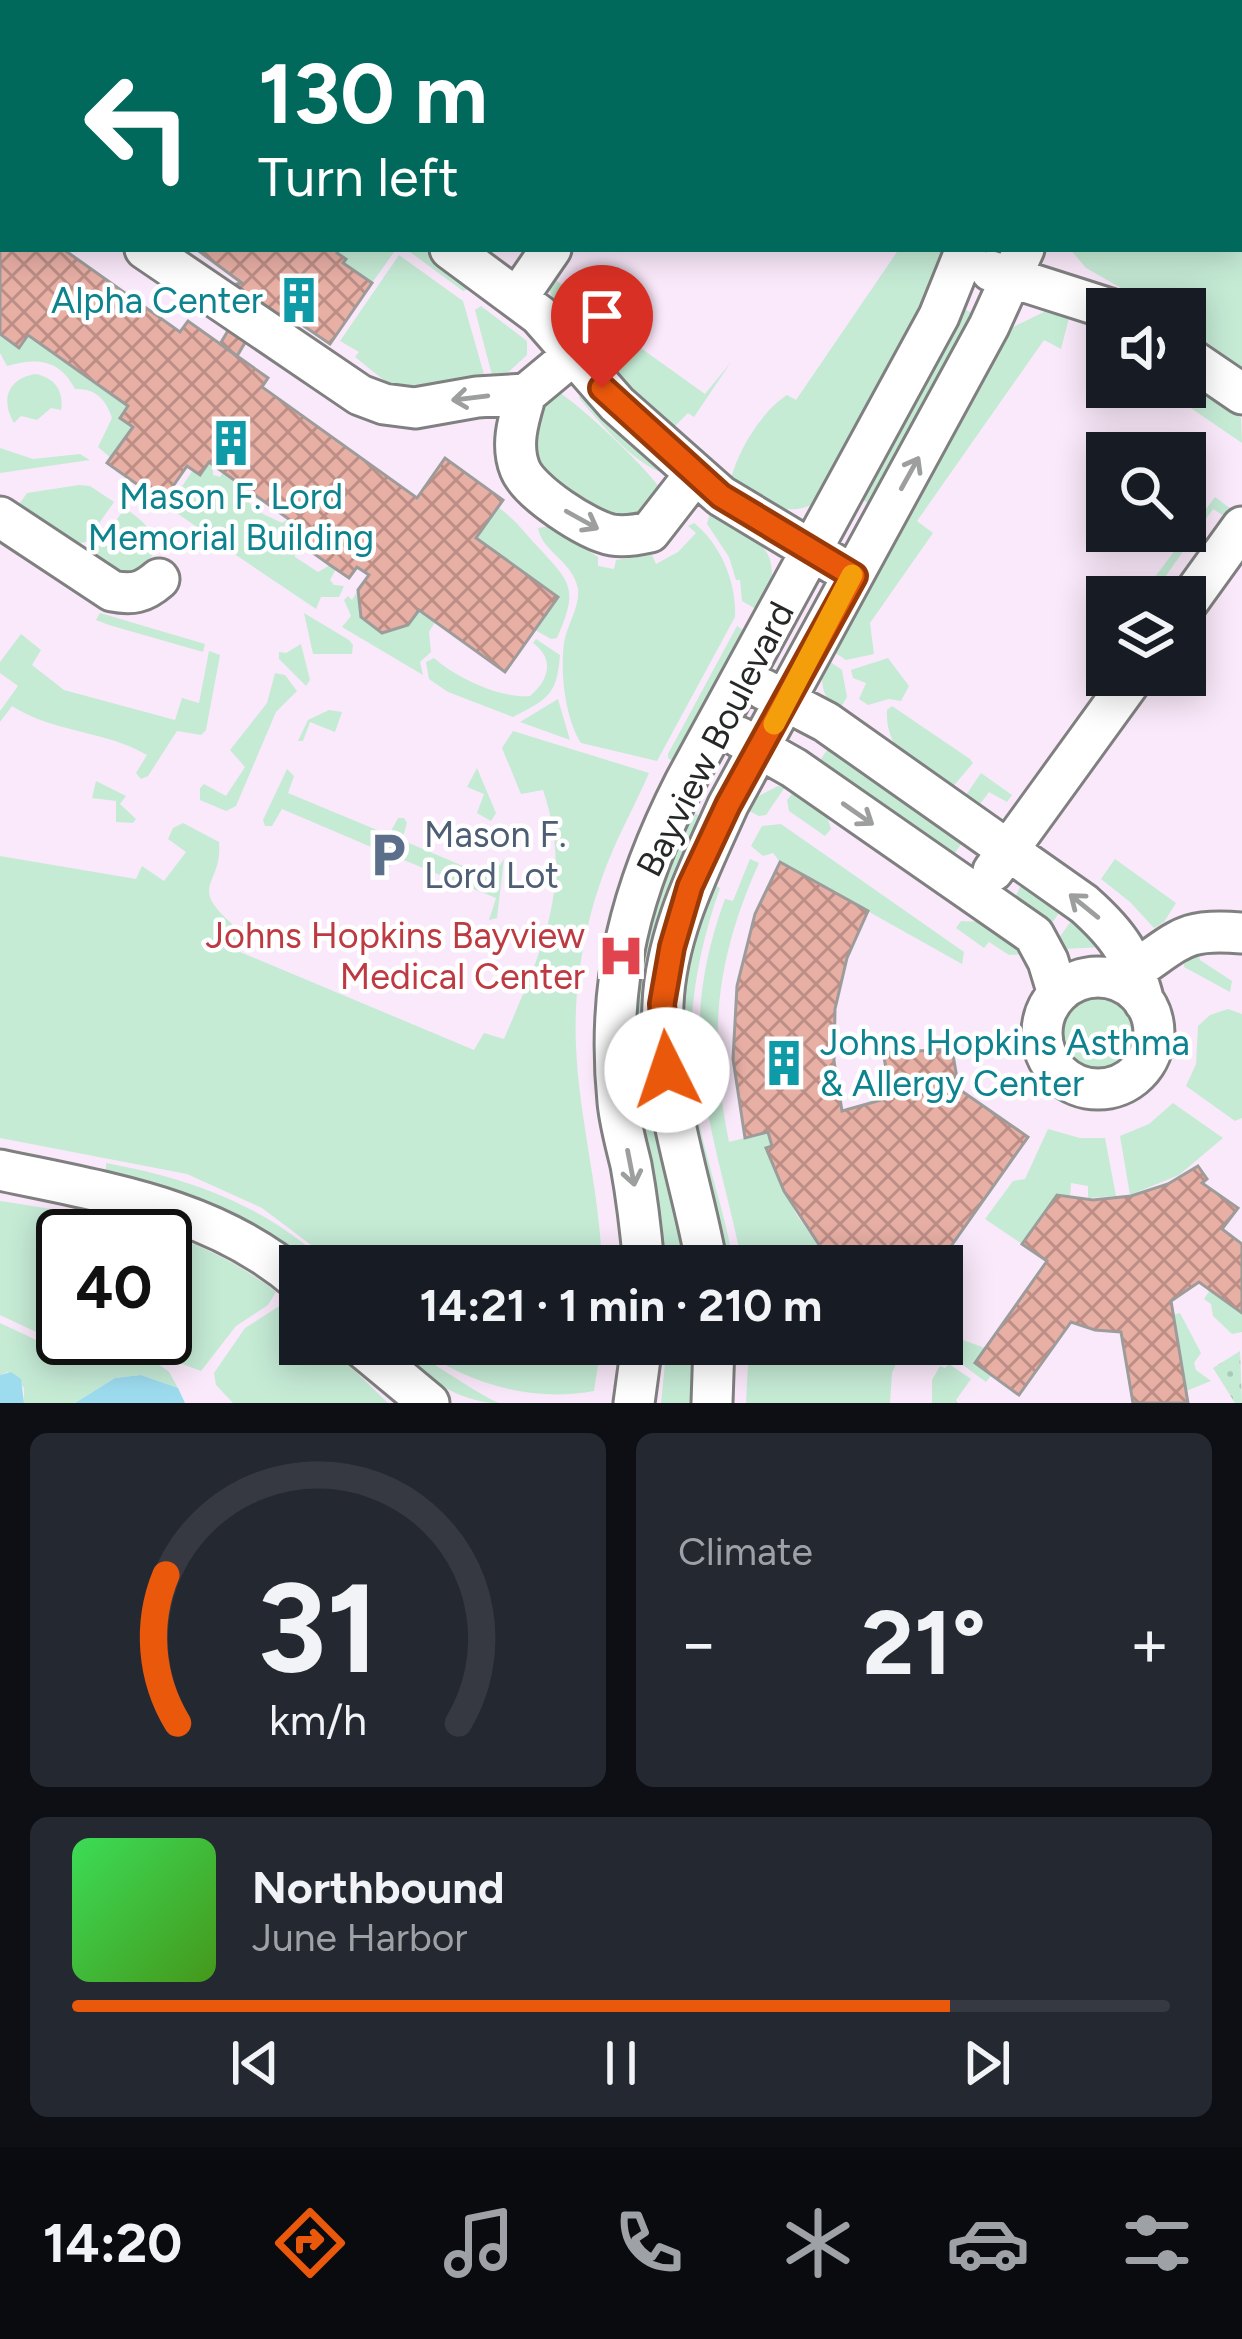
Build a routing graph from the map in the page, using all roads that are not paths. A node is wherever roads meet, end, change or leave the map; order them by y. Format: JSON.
{"nodes":[{"id":1,"x":149,"y":252,"type":"edge"},
{"id":2,"x":454,"y":252,"type":"edge"},
{"id":3,"x":549,"y":252,"type":"edge"},
{"id":4,"x":965,"y":255,"type":"edge"},
{"id":5,"x":1018,"y":263,"type":"edge"},
{"id":6,"x":518,"y":297,"type":"junction"},
{"id":7,"x":1086,"y":297,"type":"edge"},
{"id":8,"x":573,"y":355,"type":"junction"},
{"id":9,"x":1206,"y":369,"type":"edge"},
{"id":10,"x":526,"y":394,"type":"junction"},
{"id":11,"x":1242,"y":394,"type":"edge"},
{"id":12,"x":695,"y":474,"type":"junction"},
{"id":13,"x":0,"y":517,"type":"edge"},
{"id":14,"x":1242,"y":527,"type":"edge"},
{"id":15,"x":811,"y":551,"type":"junction"},
{"id":16,"x":854,"y":576,"type":"junction"},
{"id":17,"x":1206,"y":577,"type":"edge"},
{"id":18,"x":159,"y":579,"type":"dead end"},
{"id":19,"x":743,"y":678,"type":"junction"},
{"id":20,"x":1120,"y":696,"type":"edge"},
{"id":21,"x":786,"y":701,"type":"junction"},
{"id":22,"x":719,"y":725,"type":"junction"},
{"id":23,"x":761,"y":749,"type":"junction"},
{"id":24,"x":1009,"y":849,"type":"junction"},
{"id":25,"x":976,"y":895,"type":"junction"},
{"id":26,"x":1242,"y":933,"type":"edge"},
{"id":27,"x":1140,"y":986,"type":"junction"},
{"id":28,"x":1058,"y":994,"type":"junction"},
{"id":29,"x":0,"y":1170,"type":"edge"},
{"id":30,"x":641,"y":1245,"type":"edge"},
{"id":31,"x":703,"y":1245,"type":"edge"},
{"id":32,"x":279,"y":1264,"type":"edge"},
{"id":33,"x":383,"y":1365,"type":"edge"},
{"id":34,"x":639,"y":1365,"type":"edge"},
{"id":35,"x":713,"y":1365,"type":"edge"},
{"id":36,"x":428,"y":1403,"type":"edge"},
{"id":37,"x":634,"y":1403,"type":"edge"},
{"id":38,"x":712,"y":1403,"type":"edge"}],
"edges":[{"from":10,"to":1,"type":"street","one_way":true},
{"from":2,"to":6,"type":"street"},
{"from":3,"to":6,"type":"street"},
{"from":4,"to":5,"type":"street"},
{"from":4,"to":15,"type":"street","name":"Bayview Boulevard"},
{"from":5,"to":7,"type":"street"},
{"from":16,"to":5,"type":"street","name":"Bayview Boulevard","one_way":true},
{"from":6,"to":8,"type":"street"},
{"from":8,"to":10,"type":"street"},
{"from":8,"to":12,"type":"street"},
{"from":9,"to":11,"type":"street"},
{"from":10,"to":12,"type":"street","one_way":true},
{"from":12,"to":15,"type":"street"},
{"from":13,"to":18,"type":"street"},
{"from":14,"to":17,"type":"street"},
{"from":15,"to":16,"type":"street"},
{"from":15,"to":19,"type":"street","name":"Bayview Boulevard"},
{"from":16,"to":21,"type":"street","name":"Bayview Boulevard"},
{"from":19,"to":21,"type":"street"},
{"from":19,"to":22,"type":"street","name":"Bayview Boulevard"},
{"from":20,"to":24,"type":"street"},
{"from":21,"to":23,"type":"street","name":"Bayview Boulevard"},
{"from":21,"to":24,"type":"street"},
{"from":22,"to":23,"type":"street"},
{"from":22,"to":30,"type":"street","name":"Bayview Boulevard","one_way":true},
{"from":23,"to":25,"type":"street","one_way":true},
{"from":23,"to":31,"type":"street","name":"Bayview Boulevard"},
{"from":24,"to":25,"type":"street"},
{"from":27,"to":24,"type":"street","one_way":true},
{"from":25,"to":28,"type":"street"},
{"from":26,"to":27,"type":"street"},
{"from":27,"to":28,"type":"street"},
{"from":27,"to":28,"type":"street"},
{"from":29,"to":32,"type":"street"},
{"from":33,"to":36,"type":"street"},
{"from":34,"to":37,"type":"street"},
{"from":35,"to":38,"type":"street"}]}
